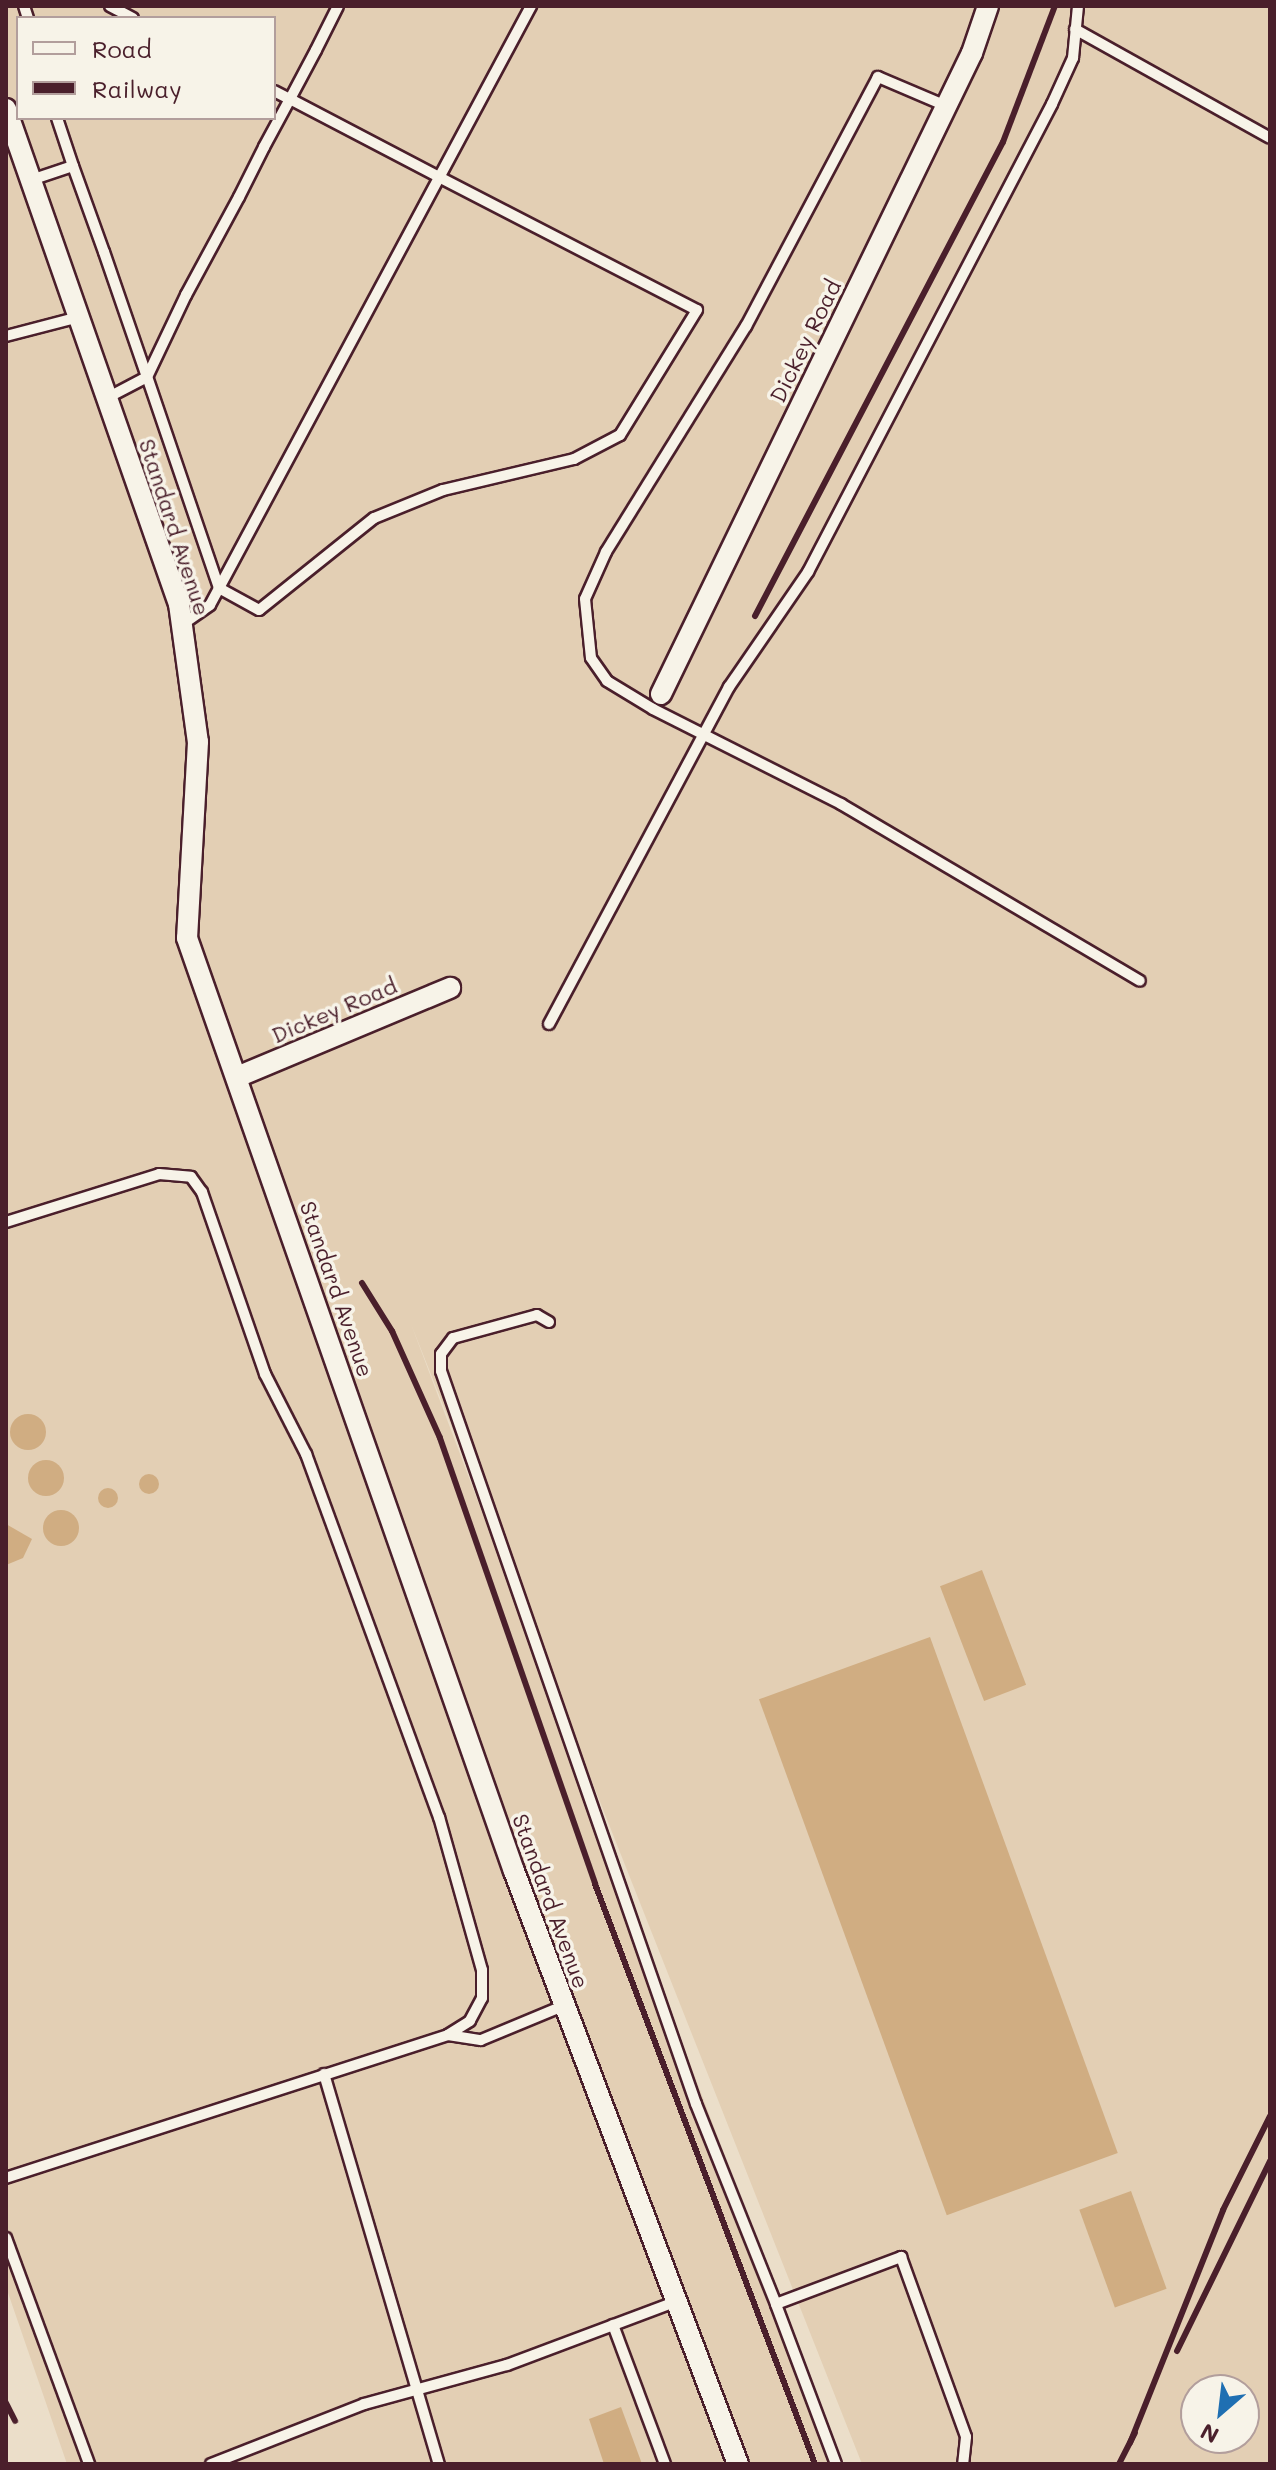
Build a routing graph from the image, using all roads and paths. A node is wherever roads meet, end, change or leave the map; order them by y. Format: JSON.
{"nodes":[{"id":1,"x":110,"y":6,"type":"edge"},
{"id":2,"x":338,"y":6,"type":"edge"},
{"id":3,"x":531,"y":6,"type":"edge"},
{"id":4,"x":988,"y":6,"type":"edge"},
{"id":5,"x":1078,"y":6,"type":"edge"},
{"id":6,"x":129,"y":16,"type":"edge"},
{"id":7,"x":1075,"y":29,"type":"junction"},
{"id":8,"x":276,"y":92,"type":"edge"},
{"id":9,"x":290,"y":99,"type":"junction"},
{"id":10,"x":946,"y":106,"type":"junction"},
{"id":11,"x":6,"y":109,"type":"edge"},
{"id":12,"x":58,"y":120,"type":"edge"},
{"id":13,"x":1270,"y":138,"type":"edge"},
{"id":14,"x":73,"y":166,"type":"junction"},
{"id":15,"x":439,"y":177,"type":"junction"},
{"id":16,"x":31,"y":180,"type":"junction"},
{"id":17,"x":79,"y":317,"type":"junction"},
{"id":18,"x":6,"y":336,"type":"edge"},
{"id":19,"x":147,"y":377,"type":"junction"},
{"id":20,"x":107,"y":398,"type":"junction"},
{"id":21,"x":219,"y":588,"type":"junction"},
{"id":22,"x":183,"y":624,"type":"junction"},
{"id":23,"x":661,"y":694,"type":"dead end"},
{"id":24,"x":701,"y":736,"type":"junction"},
{"id":25,"x":1140,"y":981,"type":"dead end"},
{"id":26,"x":450,"y":988,"type":"dead end"},
{"id":27,"x":549,"y":1024,"type":"dead end"},
{"id":28,"x":237,"y":1077,"type":"junction"},
{"id":29,"x":6,"y":1222,"type":"edge"},
{"id":30,"x":549,"y":1322,"type":"dead end"},
{"id":31,"x":563,"y":2006,"type":"junction"},
{"id":32,"x":448,"y":2035,"type":"junction"},
{"id":33,"x":324,"y":2074,"type":"junction"},
{"id":34,"x":6,"y":2178,"type":"edge"},
{"id":35,"x":6,"y":2238,"type":"edge"},
{"id":36,"x":672,"y":2303,"type":"junction"},
{"id":37,"x":776,"y":2304,"type":"junction"},
{"id":38,"x":613,"y":2325,"type":"junction"},
{"id":39,"x":414,"y":2391,"type":"junction"},
{"id":40,"x":89,"y":2464,"type":"edge"},
{"id":41,"x":211,"y":2464,"type":"edge"},
{"id":42,"x":439,"y":2464,"type":"edge"},
{"id":43,"x":665,"y":2464,"type":"edge"},
{"id":44,"x":738,"y":2464,"type":"edge"},
{"id":45,"x":836,"y":2464,"type":"edge"},
{"id":46,"x":963,"y":2464,"type":"edge"}],
"edges":[{"from":1,"to":6,"type":"lane"},
{"from":2,"to":9,"type":"lane"},
{"from":3,"to":15,"type":"lane"},
{"from":4,"to":10,"type":"street","name":"Dickey Road"},
{"from":5,"to":7,"type":"lane"},
{"from":7,"to":13,"type":"lane"},
{"from":7,"to":24,"type":"lane"},
{"from":8,"to":9,"type":"lane"},
{"from":9,"to":15,"type":"lane"},
{"from":9,"to":19,"type":"lane"},
{"from":10,"to":23,"type":"street","name":"Dickey Road"},
{"from":10,"to":24,"type":"lane"},
{"from":11,"to":16,"type":"street","name":"Standard Avenue"},
{"from":12,"to":14,"type":"lane"},
{"from":14,"to":16,"type":"lane"},
{"from":14,"to":19,"type":"lane"},
{"from":15,"to":21,"type":"lane"},
{"from":15,"to":21,"type":"lane"},
{"from":16,"to":17,"type":"street","name":"Standard Avenue"},
{"from":17,"to":18,"type":"lane"},
{"from":17,"to":20,"type":"street","name":"Standard Avenue"},
{"from":19,"to":20,"type":"lane"},
{"from":19,"to":21,"type":"lane"},
{"from":20,"to":22,"type":"street","name":"Standard Avenue"},
{"from":21,"to":22,"type":"lane"},
{"from":22,"to":28,"type":"street","name":"Standard Avenue"},
{"from":24,"to":25,"type":"lane"},
{"from":24,"to":27,"type":"lane"},
{"from":26,"to":28,"type":"street","name":"Dickey Road"},
{"from":28,"to":31,"type":"street","name":"Standard Avenue"},
{"from":29,"to":32,"type":"lane"},
{"from":30,"to":37,"type":"lane"},
{"from":31,"to":32,"type":"lane"},
{"from":31,"to":36,"type":"street","name":"Standard Avenue"},
{"from":32,"to":33,"type":"lane"},
{"from":33,"to":34,"type":"lane"},
{"from":33,"to":39,"type":"lane"},
{"from":35,"to":40,"type":"lane"},
{"from":36,"to":38,"type":"lane"},
{"from":36,"to":44,"type":"street","name":"Standard Avenue"},
{"from":37,"to":45,"type":"lane"},
{"from":37,"to":46,"type":"lane"},
{"from":38,"to":39,"type":"lane"},
{"from":38,"to":43,"type":"lane"},
{"from":39,"to":41,"type":"lane"},
{"from":39,"to":42,"type":"lane"}]}
